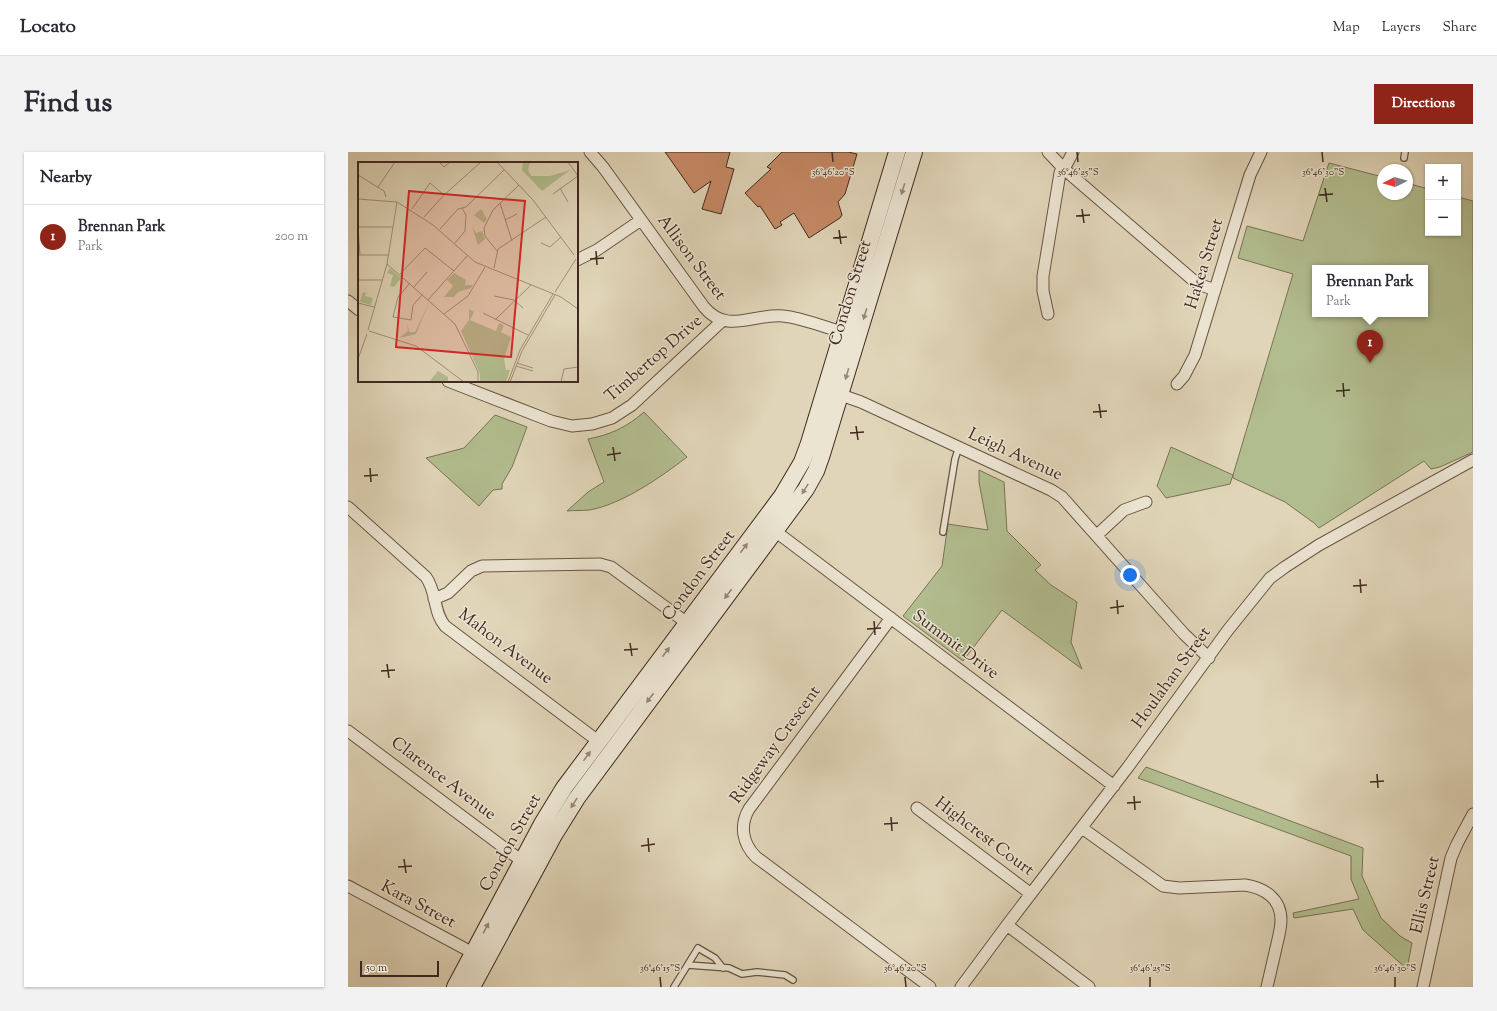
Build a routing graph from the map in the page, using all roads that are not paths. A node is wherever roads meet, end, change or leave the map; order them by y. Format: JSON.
{"nodes":[{"id":1,"x":590,"y":152,"type":"edge"},
{"id":2,"x":897,"y":152,"type":"edge"},
{"id":3,"x":914,"y":152,"type":"edge"},
{"id":4,"x":1048,"y":152,"type":"edge"},
{"id":5,"x":1073,"y":152,"type":"edge"},
{"id":6,"x":1261,"y":152,"type":"edge"},
{"id":7,"x":1063,"y":168,"type":"junction"},
{"id":8,"x":641,"y":220,"type":"junction"},
{"id":9,"x":578,"y":260,"type":"edge"},
{"id":10,"x":1215,"y":290,"type":"junction"},
{"id":11,"x":348,"y":300,"type":"edge"},
{"id":12,"x":358,"y":309,"type":"edge"},
{"id":13,"x":1048,"y":314,"type":"dead end"},
{"id":14,"x":722,"y":321,"type":"junction"},
{"id":15,"x":850,"y":335,"type":"junction"},
{"id":16,"x":450,"y":382,"type":"edge"},
{"id":17,"x":1177,"y":384,"type":"dead end"},
{"id":18,"x":841,"y":395,"type":"junction"},
{"id":19,"x":959,"y":447,"type":"junction"},
{"id":20,"x":1473,"y":460,"type":"edge"},
{"id":21,"x":1146,"y":502,"type":"dead end"},
{"id":22,"x":348,"y":507,"type":"edge"},
{"id":23,"x":775,"y":531,"type":"junction"},
{"id":24,"x":943,"y":532,"type":"dead end"},
{"id":25,"x":1097,"y":535,"type":"junction"},
{"id":26,"x":434,"y":599,"type":"junction"},
{"id":27,"x":891,"y":618,"type":"junction"},
{"id":28,"x":687,"y":624,"type":"junction"},
{"id":29,"x":1209,"y":658,"type":"junction"},
{"id":30,"x":350,"y":737,"type":"edge"},
{"id":31,"x":605,"y":745,"type":"junction"},
{"id":32,"x":1114,"y":786,"type":"junction"},
{"id":33,"x":917,"y":808,"type":"dead end"},
{"id":34,"x":1473,"y":814,"type":"edge"},
{"id":35,"x":1082,"y":828,"type":"junction"},
{"id":36,"x":522,"y":861,"type":"junction"},
{"id":37,"x":536,"y":869,"type":"junction"},
{"id":38,"x":348,"y":886,"type":"edge"},
{"id":39,"x":1031,"y":894,"type":"junction"},
{"id":40,"x":1007,"y":925,"type":"junction"},
{"id":41,"x":473,"y":953,"type":"junction"},
{"id":42,"x":688,"y":965,"type":"junction"},
{"id":43,"x":723,"y":968,"type":"junction"},
{"id":44,"x":793,"y":980,"type":"dead end"},
{"id":45,"x":455,"y":987,"type":"edge"},
{"id":46,"x":472,"y":987,"type":"edge"},
{"id":47,"x":674,"y":987,"type":"edge"},
{"id":48,"x":930,"y":987,"type":"edge"},
{"id":49,"x":961,"y":987,"type":"edge"},
{"id":50,"x":1089,"y":987,"type":"edge"},
{"id":51,"x":1268,"y":987,"type":"edge"},
{"id":52,"x":1423,"y":987,"type":"edge"}],
"edges":[{"from":1,"to":8,"type":"street","name":"Allison Street"},
{"from":2,"to":15,"type":"main road","name":"Condon Street"},
{"from":3,"to":15,"type":"main road","name":"Condon Street","one_way":true},
{"from":4,"to":7,"type":"street"},
{"from":5,"to":7,"type":"street"},
{"from":6,"to":10,"type":"street","name":"Hakea Street"},
{"from":7,"to":10,"type":"street"},
{"from":7,"to":13,"type":"street"},
{"from":8,"to":9,"type":"street"},
{"from":8,"to":14,"type":"street","name":"Allison Street"},
{"from":10,"to":17,"type":"street","name":"Hakea Street"},
{"from":11,"to":12,"type":"street"},
{"from":14,"to":15,"type":"street","name":"Allison Street"},
{"from":14,"to":16,"type":"street","name":"Timbertop Drive"},
{"from":15,"to":18,"type":"main road","name":"Condon Street","one_way":true},
{"from":28,"to":15,"type":"main road","name":"Condon Street","one_way":true},
{"from":18,"to":19,"type":"street","name":"Leigh Avenue"},
{"from":18,"to":23,"type":"main road","name":"Condon Street","one_way":true},
{"from":19,"to":24,"type":"lane"},
{"from":19,"to":25,"type":"street","name":"Leigh Avenue"},
{"from":20,"to":29,"type":"street","name":"Houlahan Street"},
{"from":21,"to":25,"type":"street"},
{"from":22,"to":26,"type":"street","name":"Mahon Avenue"},
{"from":23,"to":27,"type":"street","name":"Summit Drive"},
{"from":23,"to":31,"type":"main road","name":"Condon Street","one_way":true},
{"from":25,"to":29,"type":"street","name":"Leigh Avenue"},
{"from":26,"to":28,"type":"street"},
{"from":26,"to":31,"type":"street","name":"Mahon Avenue"},
{"from":27,"to":32,"type":"street","name":"Summit Drive"},
{"from":27,"to":48,"type":"street","name":"Ridgeway Crescent"},
{"from":31,"to":28,"type":"main road","name":"Condon Street","one_way":true},
{"from":29,"to":32,"type":"street","name":"Houlahan Street"},
{"from":30,"to":36,"type":"street","name":"Clarence Avenue"},
{"from":36,"to":31,"type":"main road","name":"Condon Street","one_way":true},
{"from":31,"to":37,"type":"main road","name":"Condon Street","one_way":true},
{"from":32,"to":35,"type":"street","name":"Houlahan Street"},
{"from":33,"to":39,"type":"street","name":"Highcrest Court"},
{"from":34,"to":52,"type":"street","name":"Ellis Street"},
{"from":35,"to":39,"type":"street","name":"Houlahan Street"},
{"from":35,"to":51,"type":"street"},
{"from":36,"to":37,"type":"main road","name":"Clarence Avenue"},
{"from":41,"to":36,"type":"main road","name":"Condon Street","one_way":true},
{"from":37,"to":46,"type":"main road","name":"Condon Street"},
{"from":38,"to":41,"type":"street","name":"Kara Street"},
{"from":39,"to":40,"type":"street","name":"Houlahan Street"},
{"from":40,"to":49,"type":"street","name":"Houlahan Street"},
{"from":40,"to":50,"type":"street"},
{"from":41,"to":45,"type":"main road","name":"Condon Street"},
{"from":42,"to":43,"type":"lane"},
{"from":42,"to":43,"type":"lane"},
{"from":42,"to":47,"type":"lane"},
{"from":43,"to":44,"type":"lane"}]}
